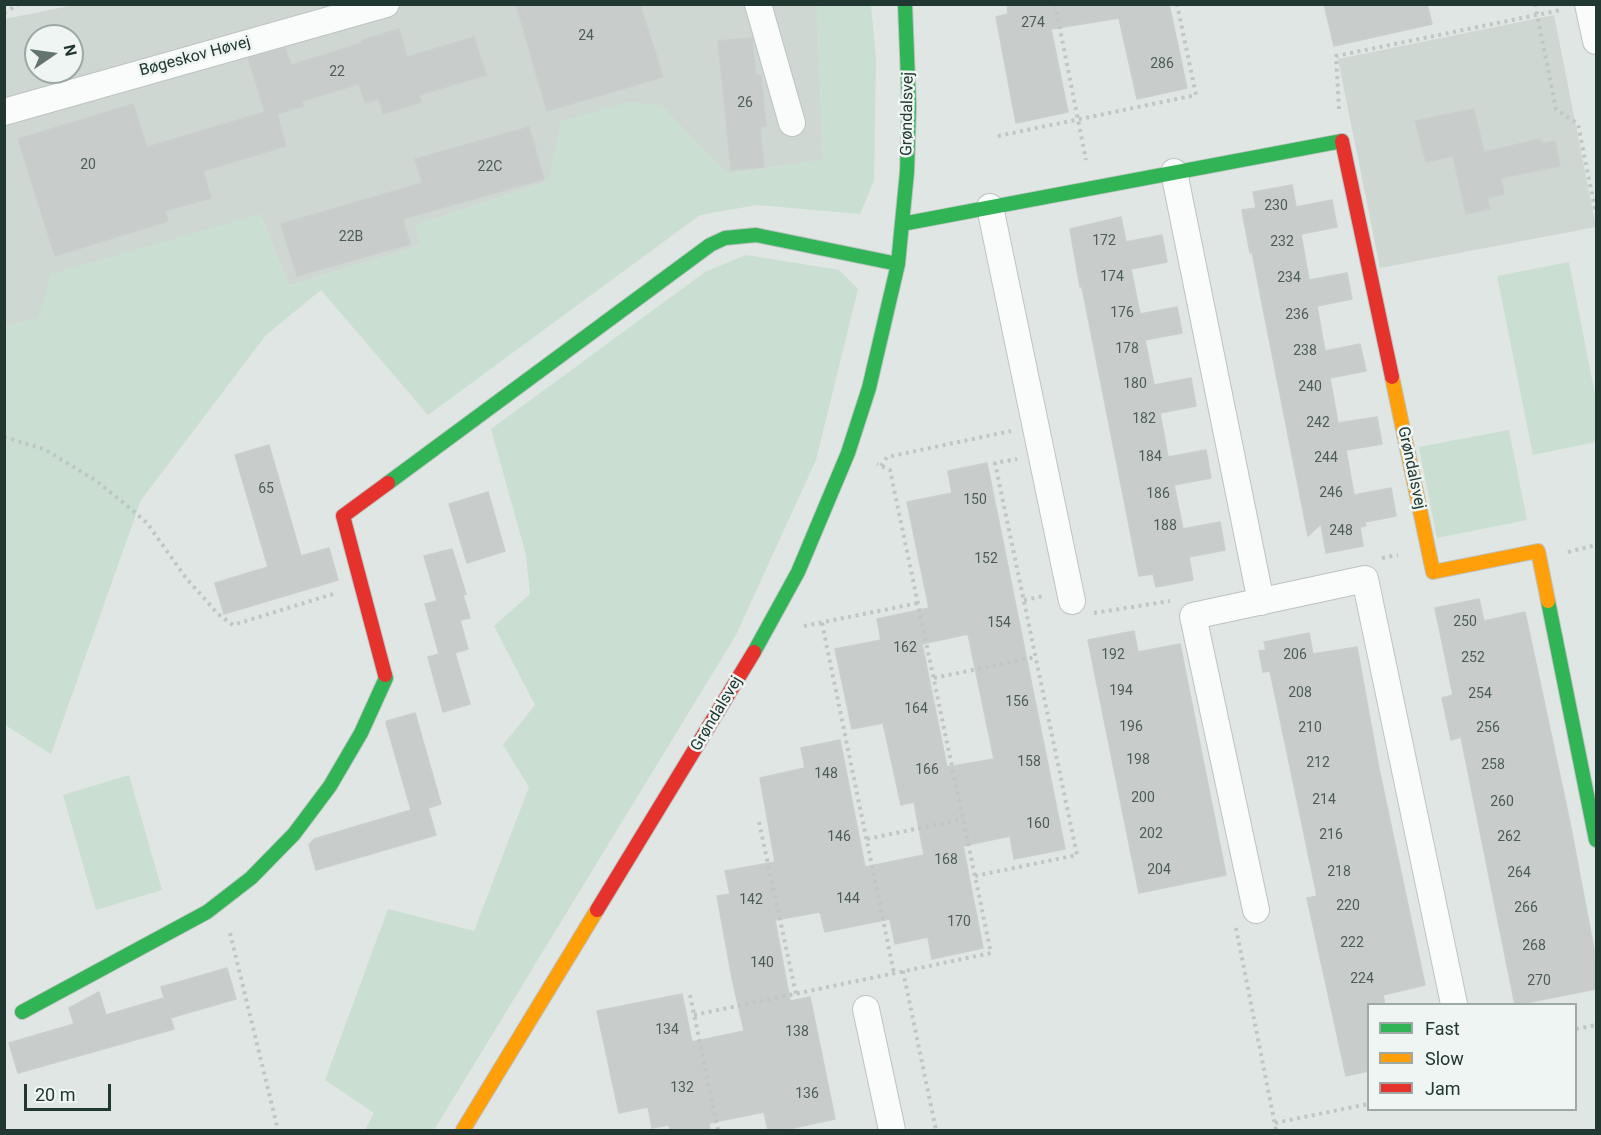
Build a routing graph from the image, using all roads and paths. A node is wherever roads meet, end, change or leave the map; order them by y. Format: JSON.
{"nodes":[{"id":1,"x":19,"y":4,"type":"edge"},
{"id":2,"x":386,"y":4,"type":"edge"},
{"id":3,"x":758,"y":4,"type":"edge"},
{"id":4,"x":905,"y":4,"type":"edge"},
{"id":5,"x":1054,"y":4,"type":"edge"},
{"id":6,"x":1178,"y":4,"type":"edge"},
{"id":7,"x":1535,"y":4,"type":"edge"},
{"id":8,"x":1588,"y":5,"type":"edge"},
{"id":9,"x":4,"y":13,"type":"edge"},
{"id":10,"x":1537,"y":15,"type":"junction"},
{"id":11,"x":1596,"y":41,"type":"edge"},
{"id":12,"x":4,"y":112,"type":"edge"},
{"id":13,"x":1078,"y":120,"type":"junction"},
{"id":14,"x":792,"y":123,"type":"dead end"},
{"id":15,"x":998,"y":136,"type":"dead end"},
{"id":16,"x":1342,"y":140,"type":"junction"},
{"id":17,"x":1174,"y":172,"type":"junction"},
{"id":18,"x":1596,"y":175,"type":"edge"},
{"id":19,"x":1589,"y":177,"type":"junction"},
{"id":20,"x":1092,"y":188,"type":"junction"},
{"id":21,"x":990,"y":207,"type":"junction"},
{"id":22,"x":1596,"y":214,"type":"edge"},
{"id":23,"x":902,"y":224,"type":"junction"},
{"id":24,"x":898,"y":264,"type":"junction"},
{"id":25,"x":1036,"y":426,"type":"junction"},
{"id":26,"x":4,"y":437,"type":"edge"},
{"id":27,"x":848,"y":453,"type":"junction"},
{"id":28,"x":1041,"y":454,"type":"junction"},
{"id":29,"x":881,"y":466,"type":"junction"},
{"id":30,"x":1428,"y":548,"type":"junction"},
{"id":31,"x":1365,"y":579,"type":"junction"},
{"id":32,"x":362,"y":585,"type":"junction"},
{"id":33,"x":1072,"y":601,"type":"joint"},
{"id":34,"x":1260,"y":602,"type":"junction"},
{"id":35,"x":918,"y":603,"type":"junction"},
{"id":36,"x":1193,"y":616,"type":"junction"},
{"id":37,"x":771,"y":622,"type":"junction"},
{"id":38,"x":822,"y":623,"type":"junction"},
{"id":39,"x":1035,"y":657,"type":"junction"},
{"id":40,"x":934,"y":678,"type":"junction"},
{"id":41,"x":963,"y":819,"type":"junction"},
{"id":42,"x":759,"y":822,"type":"dead end"},
{"id":43,"x":867,"y":839,"type":"junction"},
{"id":44,"x":1596,"y":840,"type":"edge"},
{"id":45,"x":975,"y":876,"type":"junction"},
{"id":46,"x":223,"y":900,"type":"junction"},
{"id":47,"x":1256,"y":910,"type":"joint"},
{"id":48,"x":903,"y":971,"type":"junction"},
{"id":49,"x":894,"y":973,"type":"junction"},
{"id":50,"x":796,"y":994,"type":"junction"},
{"id":51,"x":690,"y":995,"type":"dead end"},
{"id":52,"x":1454,"y":1003,"type":"edge"},
{"id":53,"x":866,"y":1009,"type":"dead end"},
{"id":54,"x":22,"y":1012,"type":"dead end"},
{"id":55,"x":694,"y":1015,"type":"junction"},
{"id":56,"x":1596,"y":1025,"type":"edge"},
{"id":57,"x":1577,"y":1029,"type":"edge"},
{"id":58,"x":1367,"y":1104,"type":"edge"},
{"id":59,"x":1275,"y":1123,"type":"junction"},
{"id":60,"x":278,"y":1131,"type":"edge"},
{"id":61,"x":463,"y":1131,"type":"edge"},
{"id":62,"x":718,"y":1131,"type":"edge"},
{"id":63,"x":892,"y":1131,"type":"edge"},
{"id":64,"x":936,"y":1131,"type":"edge"},
{"id":65,"x":1276,"y":1131,"type":"edge"}],
"edges":[{"from":1,"to":9,"type":"path"},
{"from":2,"to":12,"type":"street","name":"Bøgeskov Høvej"},
{"from":3,"to":14,"type":"street"},
{"from":4,"to":23,"type":"street","name":"Grøndalsvej"},
{"from":5,"to":13,"type":"path"},
{"from":6,"to":13,"type":"path"},
{"from":7,"to":10,"type":"path"},
{"from":8,"to":10,"type":"path"},
{"from":8,"to":11,"type":"street"},
{"from":10,"to":16,"type":"path"},
{"from":10,"to":19,"type":"path"},
{"from":13,"to":15,"type":"path"},
{"from":13,"to":20,"type":"path"},
{"from":16,"to":17,"type":"street"},
{"from":16,"to":30,"type":"street","name":"Grøndalsvej"},
{"from":17,"to":20,"type":"street"},
{"from":17,"to":34,"type":"street"},
{"from":18,"to":19,"type":"path"},
{"from":19,"to":22,"type":"path"},
{"from":20,"to":21,"type":"street"},
{"from":21,"to":23,"type":"street"},
{"from":21,"to":25,"type":"street"},
{"from":23,"to":24,"type":"street","name":"Grøndalsvej"},
{"from":24,"to":27,"type":"street","name":"Grøndalsvej"},
{"from":24,"to":32,"type":"street"},
{"from":25,"to":28,"type":"street"},
{"from":25,"to":29,"type":"path"},
{"from":26,"to":32,"type":"path"},
{"from":27,"to":29,"type":"path"},
{"from":27,"to":37,"type":"street","name":"Grøndalsvej"},
{"from":28,"to":33,"type":"street"},
{"from":28,"to":39,"type":"path"},
{"from":29,"to":35,"type":"path"},
{"from":30,"to":31,"type":"path"},
{"from":30,"to":44,"type":"street","name":"Grøndalsvej"},
{"from":31,"to":34,"type":"street"},
{"from":31,"to":52,"type":"street"},
{"from":32,"to":46,"type":"street"},
{"from":33,"to":36,"type":"path"},
{"from":34,"to":36,"type":"street"},
{"from":35,"to":38,"type":"path"},
{"from":35,"to":40,"type":"path"},
{"from":36,"to":47,"type":"street"},
{"from":37,"to":38,"type":"path"},
{"from":37,"to":61,"type":"street","name":"Grøndalsvej"},
{"from":38,"to":43,"type":"path"},
{"from":39,"to":40,"type":"path"},
{"from":39,"to":45,"type":"path"},
{"from":40,"to":41,"type":"path"},
{"from":41,"to":43,"type":"path"},
{"from":41,"to":45,"type":"path"},
{"from":42,"to":50,"type":"path"},
{"from":43,"to":49,"type":"path"},
{"from":45,"to":48,"type":"path"},
{"from":46,"to":54,"type":"street"},
{"from":46,"to":60,"type":"path"},
{"from":47,"to":59,"type":"path"},
{"from":48,"to":49,"type":"path"},
{"from":48,"to":64,"type":"path"},
{"from":49,"to":50,"type":"path"},
{"from":50,"to":55,"type":"path"},
{"from":51,"to":55,"type":"path"},
{"from":53,"to":63,"type":"street"},
{"from":55,"to":62,"type":"path"},
{"from":56,"to":57,"type":"path"},
{"from":58,"to":59,"type":"path"},
{"from":59,"to":65,"type":"path"}]}
